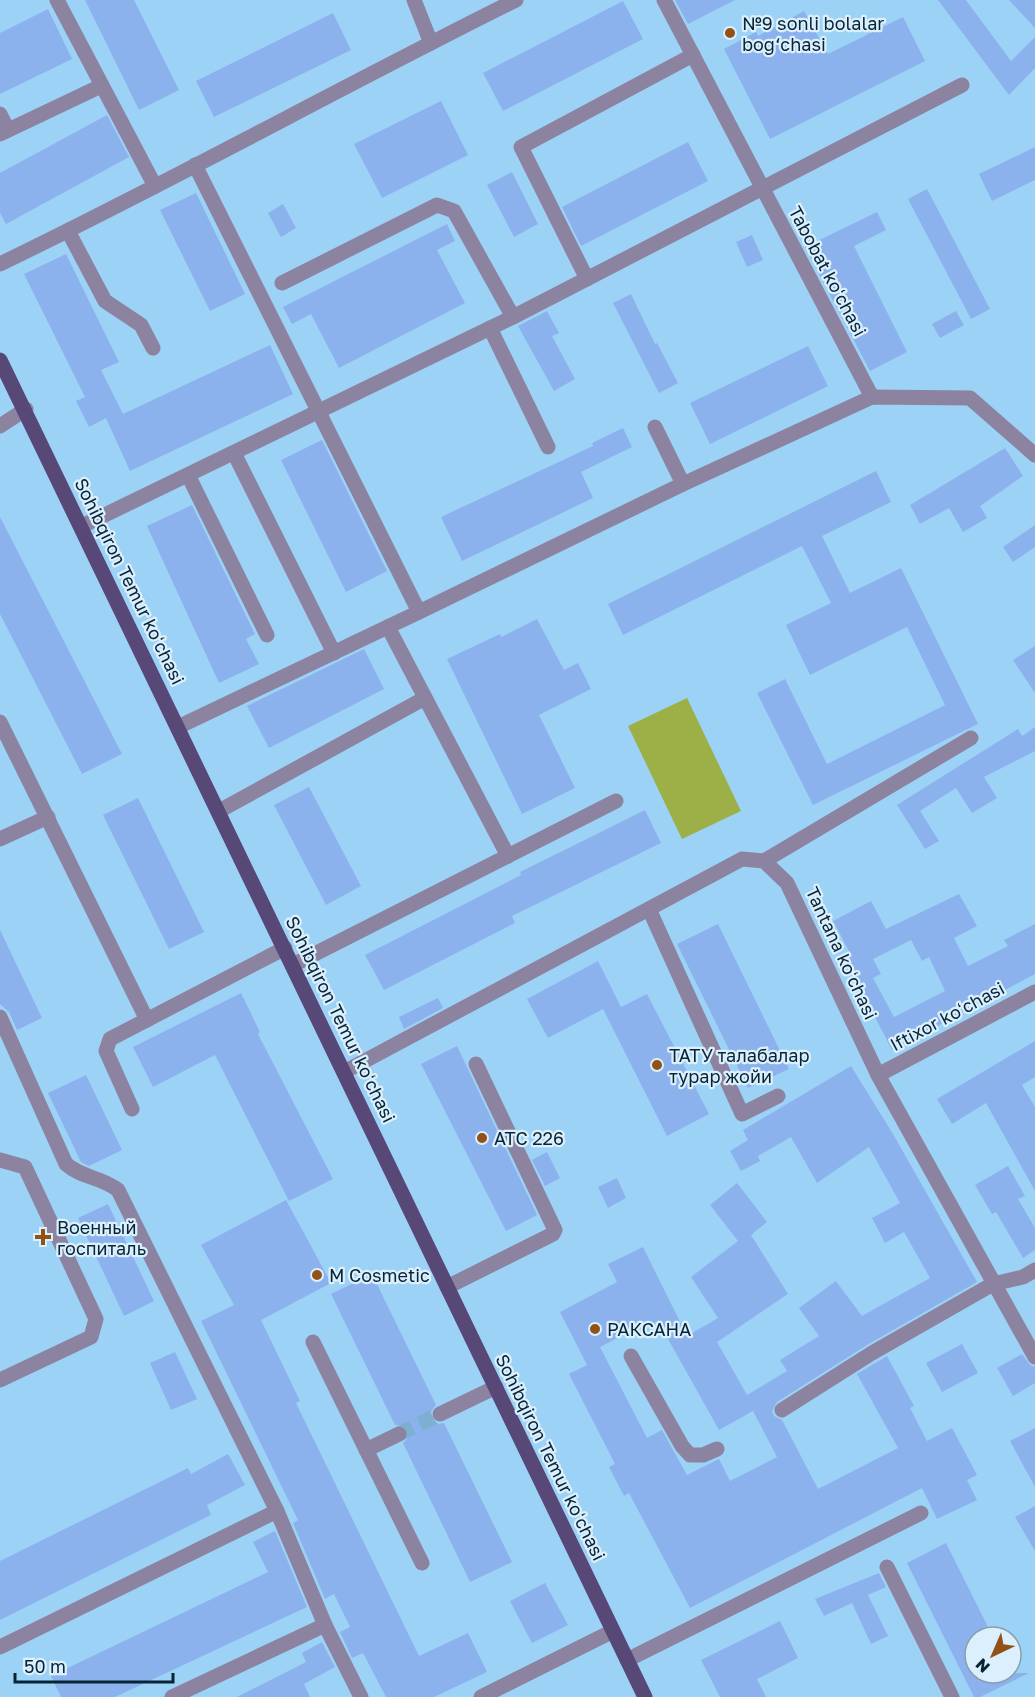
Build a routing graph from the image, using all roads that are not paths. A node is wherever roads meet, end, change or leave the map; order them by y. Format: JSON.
{"nodes":[{"id":1,"x":57,"y":0,"type":"edge"},
{"id":2,"x":414,"y":0,"type":"edge"},
{"id":3,"x":516,"y":0,"type":"edge"},
{"id":4,"x":664,"y":0,"type":"edge"},
{"id":5,"x":431,"y":43,"type":"junction"},
{"id":6,"x":693,"y":55,"type":"junction"},
{"id":7,"x":962,"y":85,"type":"dead end"},
{"id":8,"x":101,"y":86,"type":"junction"},
{"id":9,"x":0,"y":114,"type":"edge"},
{"id":10,"x":4,"y":132,"type":"edge"},
{"id":11,"x":195,"y":165,"type":"junction"},
{"id":12,"x":155,"y":186,"type":"junction"},
{"id":13,"x":763,"y":190,"type":"junction"},
{"id":14,"x":68,"y":231,"type":"junction"},
{"id":15,"x":0,"y":264,"type":"edge"},
{"id":16,"x":587,"y":279,"type":"junction"},
{"id":17,"x":282,"y":283,"type":"dead end"},
{"id":18,"x":513,"y":317,"type":"junction"},
{"id":19,"x":490,"y":328,"type":"junction"},
{"id":20,"x":153,"y":348,"type":"dead end"},
{"id":21,"x":0,"y":360,"type":"edge"},
{"id":22,"x":872,"y":397,"type":"junction"},
{"id":23,"x":26,"y":410,"type":"junction"},
{"id":24,"x":320,"y":411,"type":"junction"},
{"id":25,"x":0,"y":426,"type":"edge"},
{"id":26,"x":655,"y":427,"type":"dead end"},
{"id":27,"x":548,"y":447,"type":"dead end"},
{"id":28,"x":234,"y":453,"type":"junction"},
{"id":29,"x":1035,"y":455,"type":"edge"},
{"id":30,"x":188,"y":475,"type":"junction"},
{"id":31,"x":683,"y":484,"type":"junction"},
{"id":32,"x":82,"y":526,"type":"junction"},
{"id":33,"x":419,"y":612,"type":"junction"},
{"id":34,"x":388,"y":627,"type":"junction"},
{"id":35,"x":267,"y":635,"type":"dead end"},
{"id":36,"x":334,"y":653,"type":"junction"},
{"id":37,"x":425,"y":698,"type":"junction"},
{"id":38,"x":0,"y":722,"type":"edge"},
{"id":39,"x":178,"y":727,"type":"junction"},
{"id":40,"x":971,"y":738,"type":"dead end"},
{"id":41,"x":616,"y":801,"type":"dead end"},
{"id":42,"x":219,"y":811,"type":"junction"},
{"id":43,"x":48,"y":817,"type":"junction"},
{"id":44,"x":0,"y":839,"type":"edge"},
{"id":45,"x":508,"y":856,"type":"junction"},
{"id":46,"x":764,"y":861,"type":"junction"},
{"id":47,"x":649,"y":909,"type":"junction"},
{"id":48,"x":285,"y":948,"type":"junction"},
{"id":49,"x":293,"y":965,"type":"junction"},
{"id":50,"x":1035,"y":992,"type":"edge"},
{"id":51,"x":0,"y":1017,"type":"edge"},
{"id":52,"x":147,"y":1020,"type":"junction"},
{"id":53,"x":476,"y":1064,"type":"dead end"},
{"id":54,"x":344,"y":1072,"type":"junction"},
{"id":55,"x":878,"y":1075,"type":"junction"},
{"id":56,"x":778,"y":1096,"type":"dead end"},
{"id":57,"x":132,"y":1109,"type":"dead end"},
{"id":58,"x":0,"y":1160,"type":"edge"},
{"id":59,"x":1035,"y":1270,"type":"edge"},
{"id":60,"x":993,"y":1284,"type":"junction"},
{"id":61,"x":447,"y":1287,"type":"junction"},
{"id":62,"x":313,"y":1342,"type":"dead end"},
{"id":63,"x":631,"y":1356,"type":"dead end"},
{"id":64,"x":1035,"y":1357,"type":"edge"},
{"id":65,"x":0,"y":1380,"type":"edge"},
{"id":66,"x":496,"y":1387,"type":"junction"},
{"id":67,"x":782,"y":1410,"type":"dead end"},
{"id":68,"x":440,"y":1414,"type":"tunnel mouth"},
{"id":69,"x":399,"y":1434,"type":"tunnel mouth"},
{"id":70,"x":717,"y":1449,"type":"dead end"},
{"id":71,"x":366,"y":1450,"type":"junction"},
{"id":72,"x":277,"y":1511,"type":"junction"},
{"id":73,"x":921,"y":1513,"type":"dead end"},
{"id":74,"x":422,"y":1563,"type":"dead end"},
{"id":75,"x":888,"y":1567,"type":"dead end"},
{"id":76,"x":325,"y":1625,"type":"junction"},
{"id":77,"x":613,"y":1631,"type":"junction"},
{"id":78,"x":0,"y":1647,"type":"edge"},
{"id":79,"x":627,"y":1660,"type":"junction"},
{"id":80,"x":497,"y":1693,"type":"edge"},
{"id":81,"x":172,"y":1697,"type":"edge"},
{"id":82,"x":361,"y":1697,"type":"edge"},
{"id":83,"x":481,"y":1697,"type":"edge"},
{"id":84,"x":645,"y":1697,"type":"edge"},
{"id":85,"x":952,"y":1697,"type":"edge"}],
"edges":[{"from":1,"to":8,"type":"street"},
{"from":2,"to":5,"type":"street"},
{"from":3,"to":5,"type":"street"},
{"from":4,"to":6,"type":"street","name":"Tabobat koʻchasi"},
{"from":5,"to":11,"type":"street"},
{"from":6,"to":13,"type":"street","name":"Tabobat koʻchasi"},
{"from":6,"to":16,"type":"street"},
{"from":7,"to":13,"type":"street"},
{"from":8,"to":10,"type":"street"},
{"from":8,"to":12,"type":"street"},
{"from":9,"to":10,"type":"street"},
{"from":11,"to":12,"type":"street"},
{"from":11,"to":24,"type":"street"},
{"from":12,"to":14,"type":"street"},
{"from":13,"to":16,"type":"street"},
{"from":13,"to":22,"type":"street","name":"Tabobat koʻchasi"},
{"from":14,"to":15,"type":"street"},
{"from":14,"to":20,"type":"street"},
{"from":16,"to":18,"type":"street"},
{"from":17,"to":18,"type":"street"},
{"from":18,"to":19,"type":"street"},
{"from":19,"to":24,"type":"street"},
{"from":19,"to":27,"type":"street"},
{"from":21,"to":23,"type":"main road","name":"Sohibqiron Temur koʻchasi"},
{"from":22,"to":29,"type":"street"},
{"from":22,"to":31,"type":"street"},
{"from":23,"to":25,"type":"street"},
{"from":23,"to":32,"type":"main road","name":"Sohibqiron Temur koʻchasi"},
{"from":24,"to":28,"type":"street"},
{"from":24,"to":33,"type":"street"},
{"from":26,"to":31,"type":"street"},
{"from":28,"to":30,"type":"street"},
{"from":28,"to":36,"type":"street"},
{"from":30,"to":32,"type":"street"},
{"from":30,"to":35,"type":"street"},
{"from":31,"to":33,"type":"street"},
{"from":32,"to":39,"type":"main road","name":"Sohibqiron Temur koʻchasi"},
{"from":33,"to":34,"type":"street"},
{"from":34,"to":36,"type":"street"},
{"from":34,"to":37,"type":"street"},
{"from":36,"to":39,"type":"street"},
{"from":37,"to":42,"type":"street"},
{"from":37,"to":45,"type":"street"},
{"from":38,"to":43,"type":"street"},
{"from":39,"to":42,"type":"main road","name":"Sohibqiron Temur koʻchasi"},
{"from":40,"to":46,"type":"street"},
{"from":41,"to":45,"type":"street"},
{"from":42,"to":48,"type":"main road","name":"Sohibqiron Temur koʻchasi"},
{"from":43,"to":44,"type":"street"},
{"from":43,"to":52,"type":"street"},
{"from":45,"to":49,"type":"street"},
{"from":46,"to":47,"type":"street"},
{"from":46,"to":55,"type":"street","name":"Tantana koʻchasi"},
{"from":47,"to":54,"type":"street"},
{"from":47,"to":56,"type":"street"},
{"from":48,"to":49,"type":"main road","name":"Sohibqiron Temur koʻchasi"},
{"from":48,"to":52,"type":"street"},
{"from":49,"to":54,"type":"main road","name":"Sohibqiron Temur koʻchasi"},
{"from":50,"to":55,"type":"street","name":"Iftixor koʻchasi"},
{"from":51,"to":72,"type":"street"},
{"from":52,"to":57,"type":"street"},
{"from":53,"to":61,"type":"street"},
{"from":54,"to":61,"type":"main road","name":"Sohibqiron Temur koʻchasi"},
{"from":55,"to":60,"type":"street","name":"Tantana koʻchasi"},
{"from":58,"to":65,"type":"street"},
{"from":59,"to":60,"type":"street"},
{"from":60,"to":64,"type":"street","name":"Tantana koʻchasi"},
{"from":60,"to":67,"type":"street"},
{"from":61,"to":66,"type":"main road","name":"Sohibqiron Temur koʻchasi"},
{"from":62,"to":71,"type":"street"},
{"from":63,"to":70,"type":"street"},
{"from":66,"to":68,"type":"street"},
{"from":66,"to":77,"type":"main road","name":"Sohibqiron Temur koʻchasi"},
{"from":69,"to":71,"type":"street"},
{"from":71,"to":74,"type":"street"},
{"from":72,"to":76,"type":"street"},
{"from":72,"to":78,"type":"street"},
{"from":73,"to":79,"type":"street"},
{"from":75,"to":85,"type":"street"},
{"from":76,"to":81,"type":"street"},
{"from":76,"to":82,"type":"street"},
{"from":77,"to":79,"type":"main road","name":"Sohibqiron Temur koʻchasi"},
{"from":77,"to":80,"type":"street"},
{"from":79,"to":84,"type":"main road","name":"Sohibqiron Temur koʻchasi"},
{"from":80,"to":83,"type":"street"}]}
